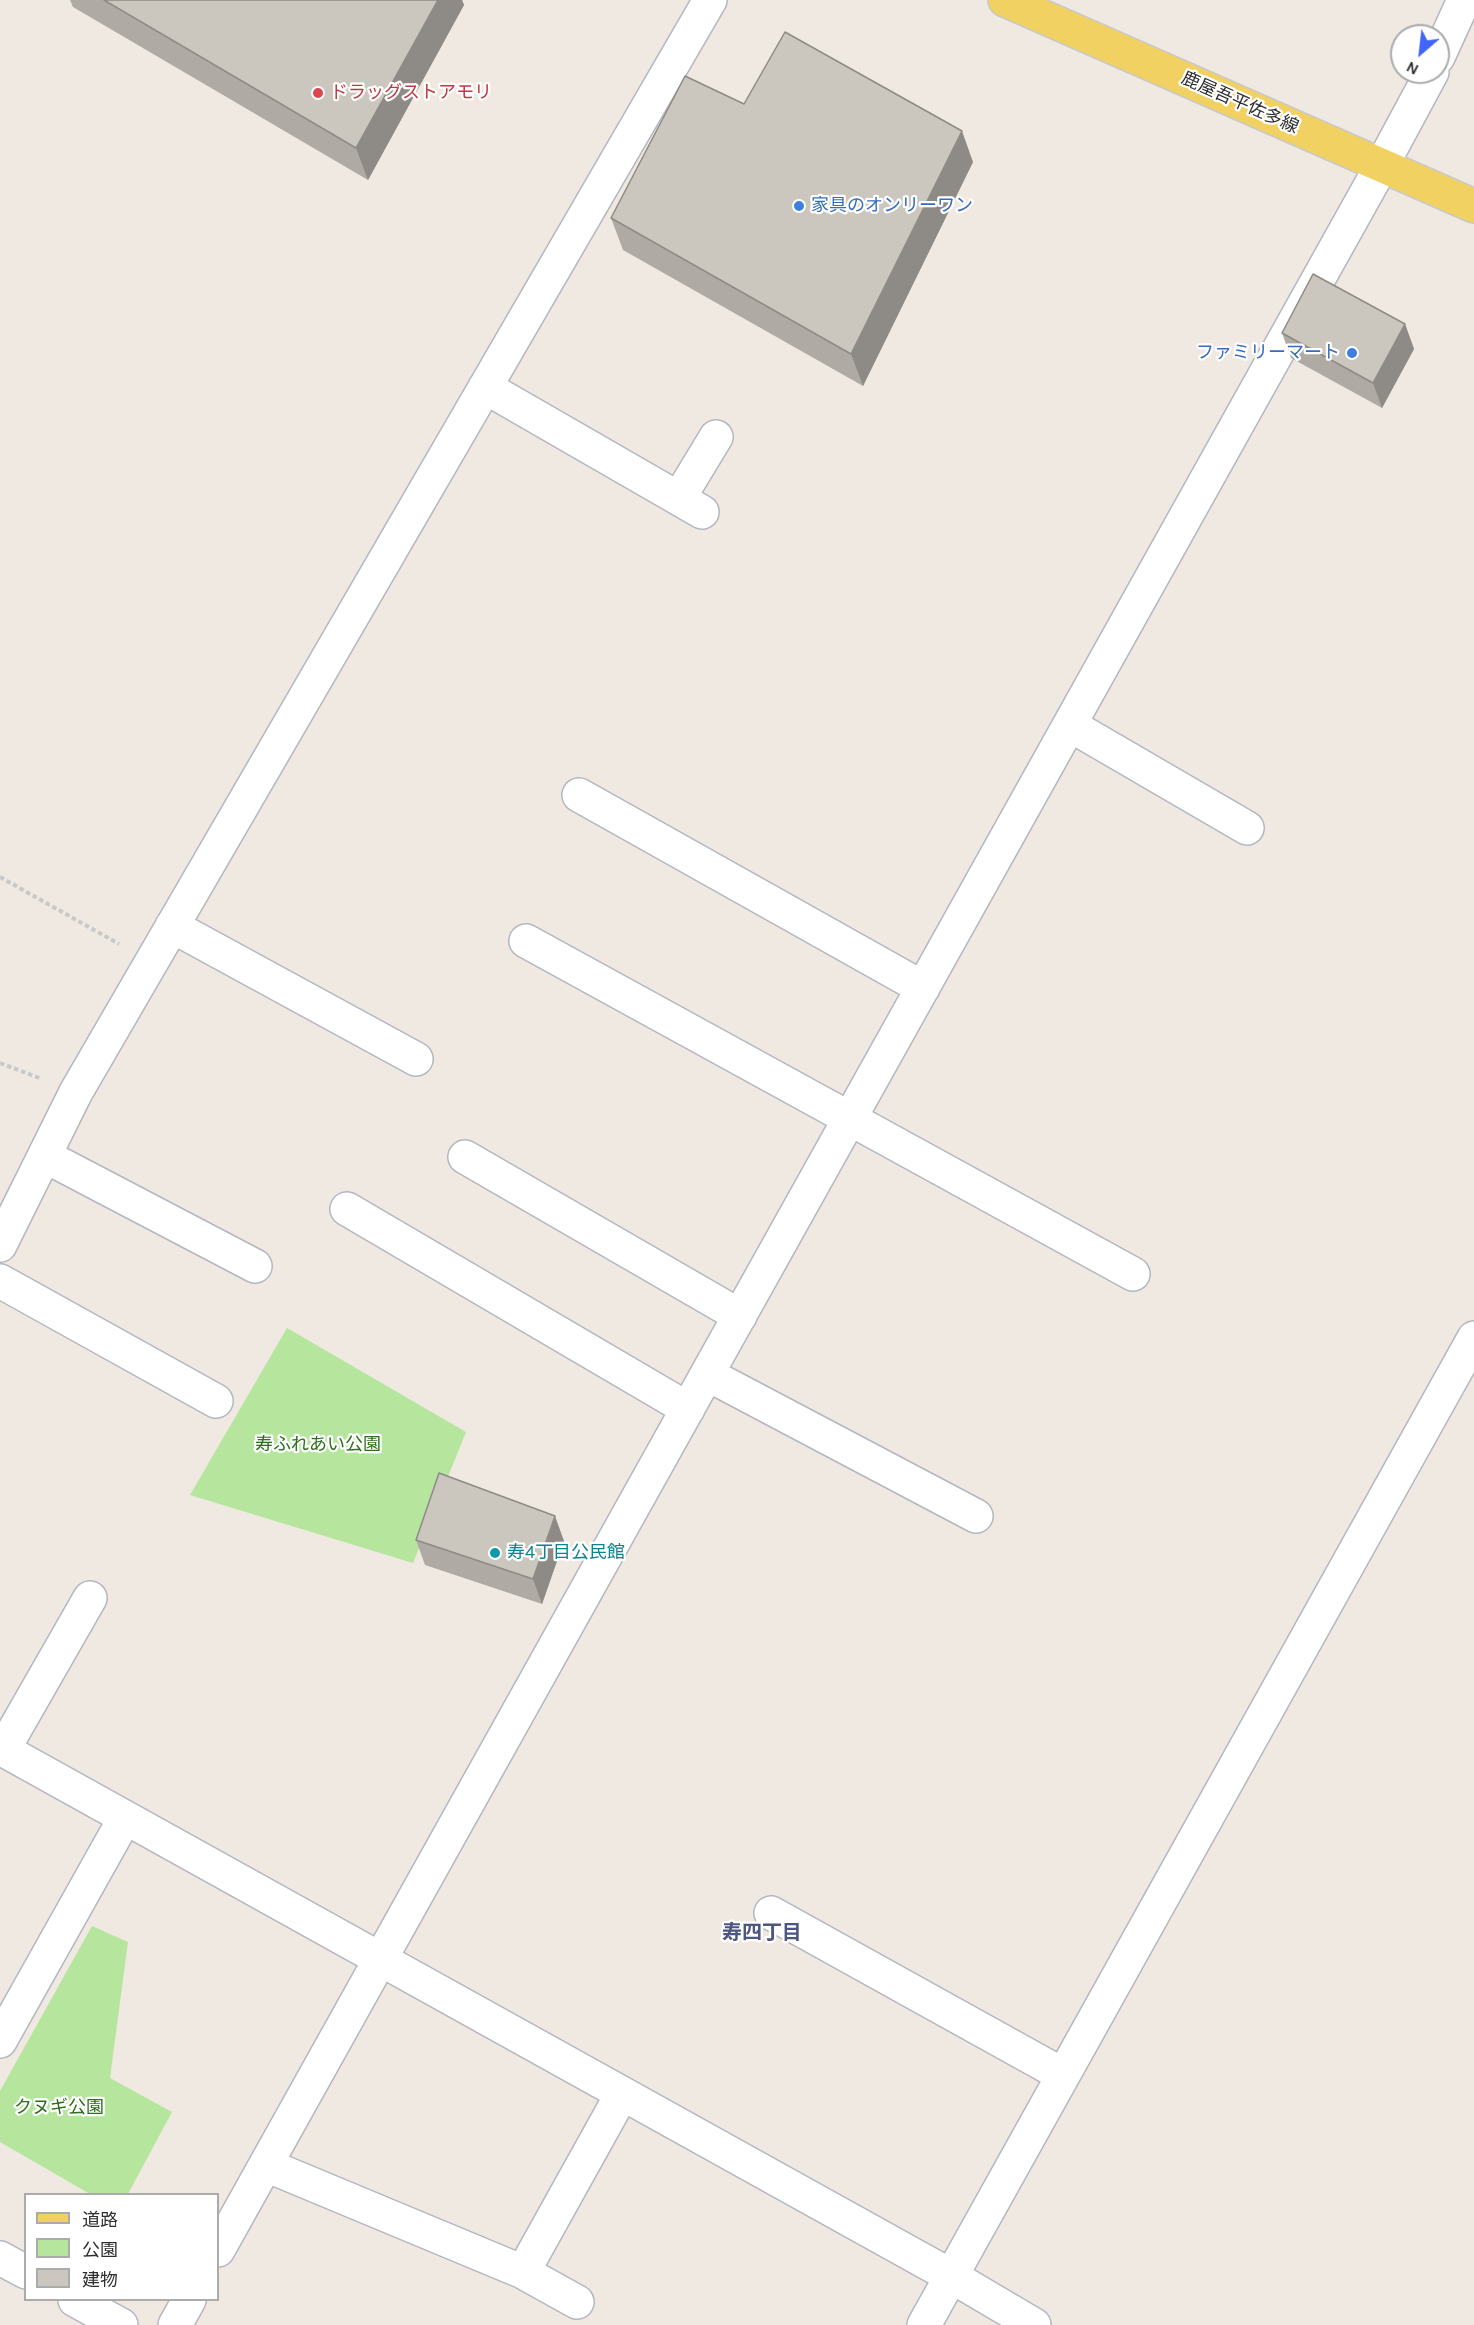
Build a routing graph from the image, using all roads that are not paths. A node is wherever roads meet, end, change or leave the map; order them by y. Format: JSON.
{"nodes":[{"id":1,"x":710,"y":0,"type":"edge"},
{"id":2,"x":1005,"y":0,"type":"edge"},
{"id":3,"x":1464,"y":0,"type":"edge"},
{"id":4,"x":1450,"y":31,"type":"edge"},
{"id":5,"x":1426,"y":84,"type":"edge"},
{"id":6,"x":1382,"y":165,"type":"junction"},
{"id":7,"x":1474,"y":206,"type":"edge"},
{"id":8,"x":485,"y":387,"type":"junction"},
{"id":9,"x":716,"y":437,"type":"dead end"},
{"id":10,"x":1070,"y":725,"type":"junction"},
{"id":11,"x":579,"y":795,"type":"dead end"},
{"id":12,"x":1247,"y":828,"type":"dead end"},
{"id":13,"x":172,"y":926,"type":"junction"},
{"id":14,"x":526,"y":941,"type":"dead end"},
{"id":15,"x":923,"y":988,"type":"junction"},
{"id":16,"x":416,"y":1059,"type":"dead end"},
{"id":17,"x":850,"y":1119,"type":"junction"},
{"id":18,"x":45,"y":1156,"type":"junction"},
{"id":19,"x":465,"y":1157,"type":"dead end"},
{"id":20,"x":347,"y":1209,"type":"dead end"},
{"id":21,"x":0,"y":1245,"type":"edge"},
{"id":22,"x":255,"y":1266,"type":"dead end"},
{"id":23,"x":1133,"y":1274,"type":"dead end"},
{"id":24,"x":0,"y":1281,"type":"edge"},
{"id":25,"x":741,"y":1316,"type":"junction"},
{"id":26,"x":1474,"y":1338,"type":"edge"},
{"id":27,"x":707,"y":1374,"type":"junction"},
{"id":28,"x":216,"y":1401,"type":"dead end"},
{"id":29,"x":688,"y":1409,"type":"junction"},
{"id":30,"x":976,"y":1516,"type":"dead end"},
{"id":31,"x":90,"y":1598,"type":"dead end"},
{"id":32,"x":2,"y":1749,"type":"edge"},
{"id":33,"x":125,"y":1818,"type":"junction"},
{"id":34,"x":771,"y":1913,"type":"dead end"},
{"id":35,"x":381,"y":1960,"type":"junction"},
{"id":36,"x":9,"y":2005,"type":"edge"},
{"id":37,"x":0,"y":2042,"type":"edge"},
{"id":38,"x":1063,"y":2075,"type":"junction"},
{"id":39,"x":622,"y":2094,"type":"junction"},
{"id":40,"x":266,"y":2165,"type":"junction"},
{"id":41,"x":219,"y":2248,"type":"edge"},
{"id":42,"x":0,"y":2258,"type":"edge"},
{"id":43,"x":24,"y":2271,"type":"edge"},
{"id":44,"x":523,"y":2272,"type":"junction"},
{"id":45,"x":951,"y":2276,"type":"junction"},
{"id":46,"x":77,"y":2301,"type":"edge"},
{"id":47,"x":188,"y":2301,"type":"edge"},
{"id":48,"x":577,"y":2302,"type":"dead end"},
{"id":49,"x":121,"y":2325,"type":"edge"},
{"id":50,"x":175,"y":2325,"type":"edge"},
{"id":51,"x":924,"y":2325,"type":"edge"},
{"id":52,"x":1035,"y":2325,"type":"edge"}],
"edges":[{"from":1,"to":8,"type":"street"},
{"from":2,"to":6,"type":"main road","name":"鹿屋吾平佐多線"},
{"from":3,"to":4,"type":"street"},
{"from":5,"to":6,"type":"street"},
{"from":6,"to":7,"type":"main road","name":"鹿屋吾平佐多線"},
{"from":6,"to":10,"type":"street"},
{"from":8,"to":9,"type":"street"},
{"from":8,"to":13,"type":"street"},
{"from":10,"to":12,"type":"street"},
{"from":10,"to":15,"type":"street"},
{"from":11,"to":15,"type":"street"},
{"from":13,"to":16,"type":"street"},
{"from":13,"to":18,"type":"street"},
{"from":14,"to":17,"type":"street"},
{"from":15,"to":17,"type":"street"},
{"from":17,"to":23,"type":"street"},
{"from":17,"to":25,"type":"street"},
{"from":18,"to":21,"type":"street"},
{"from":18,"to":22,"type":"street"},
{"from":19,"to":25,"type":"street"},
{"from":20,"to":29,"type":"street"},
{"from":24,"to":28,"type":"street"},
{"from":25,"to":27,"type":"street"},
{"from":26,"to":38,"type":"street"},
{"from":27,"to":29,"type":"street"},
{"from":27,"to":30,"type":"street"},
{"from":29,"to":35,"type":"street"},
{"from":31,"to":32,"type":"street"},
{"from":32,"to":33,"type":"street"},
{"from":33,"to":35,"type":"street"},
{"from":33,"to":36,"type":"street"},
{"from":34,"to":38,"type":"street"},
{"from":35,"to":39,"type":"street"},
{"from":35,"to":40,"type":"street"},
{"from":36,"to":37,"type":"street"},
{"from":38,"to":45,"type":"street"},
{"from":39,"to":44,"type":"street"},
{"from":39,"to":45,"type":"street"},
{"from":40,"to":41,"type":"street"},
{"from":40,"to":44,"type":"street"},
{"from":42,"to":43,"type":"street"},
{"from":44,"to":48,"type":"street"},
{"from":45,"to":51,"type":"street"},
{"from":45,"to":52,"type":"street"},
{"from":46,"to":49,"type":"street"},
{"from":47,"to":50,"type":"street"}]}
